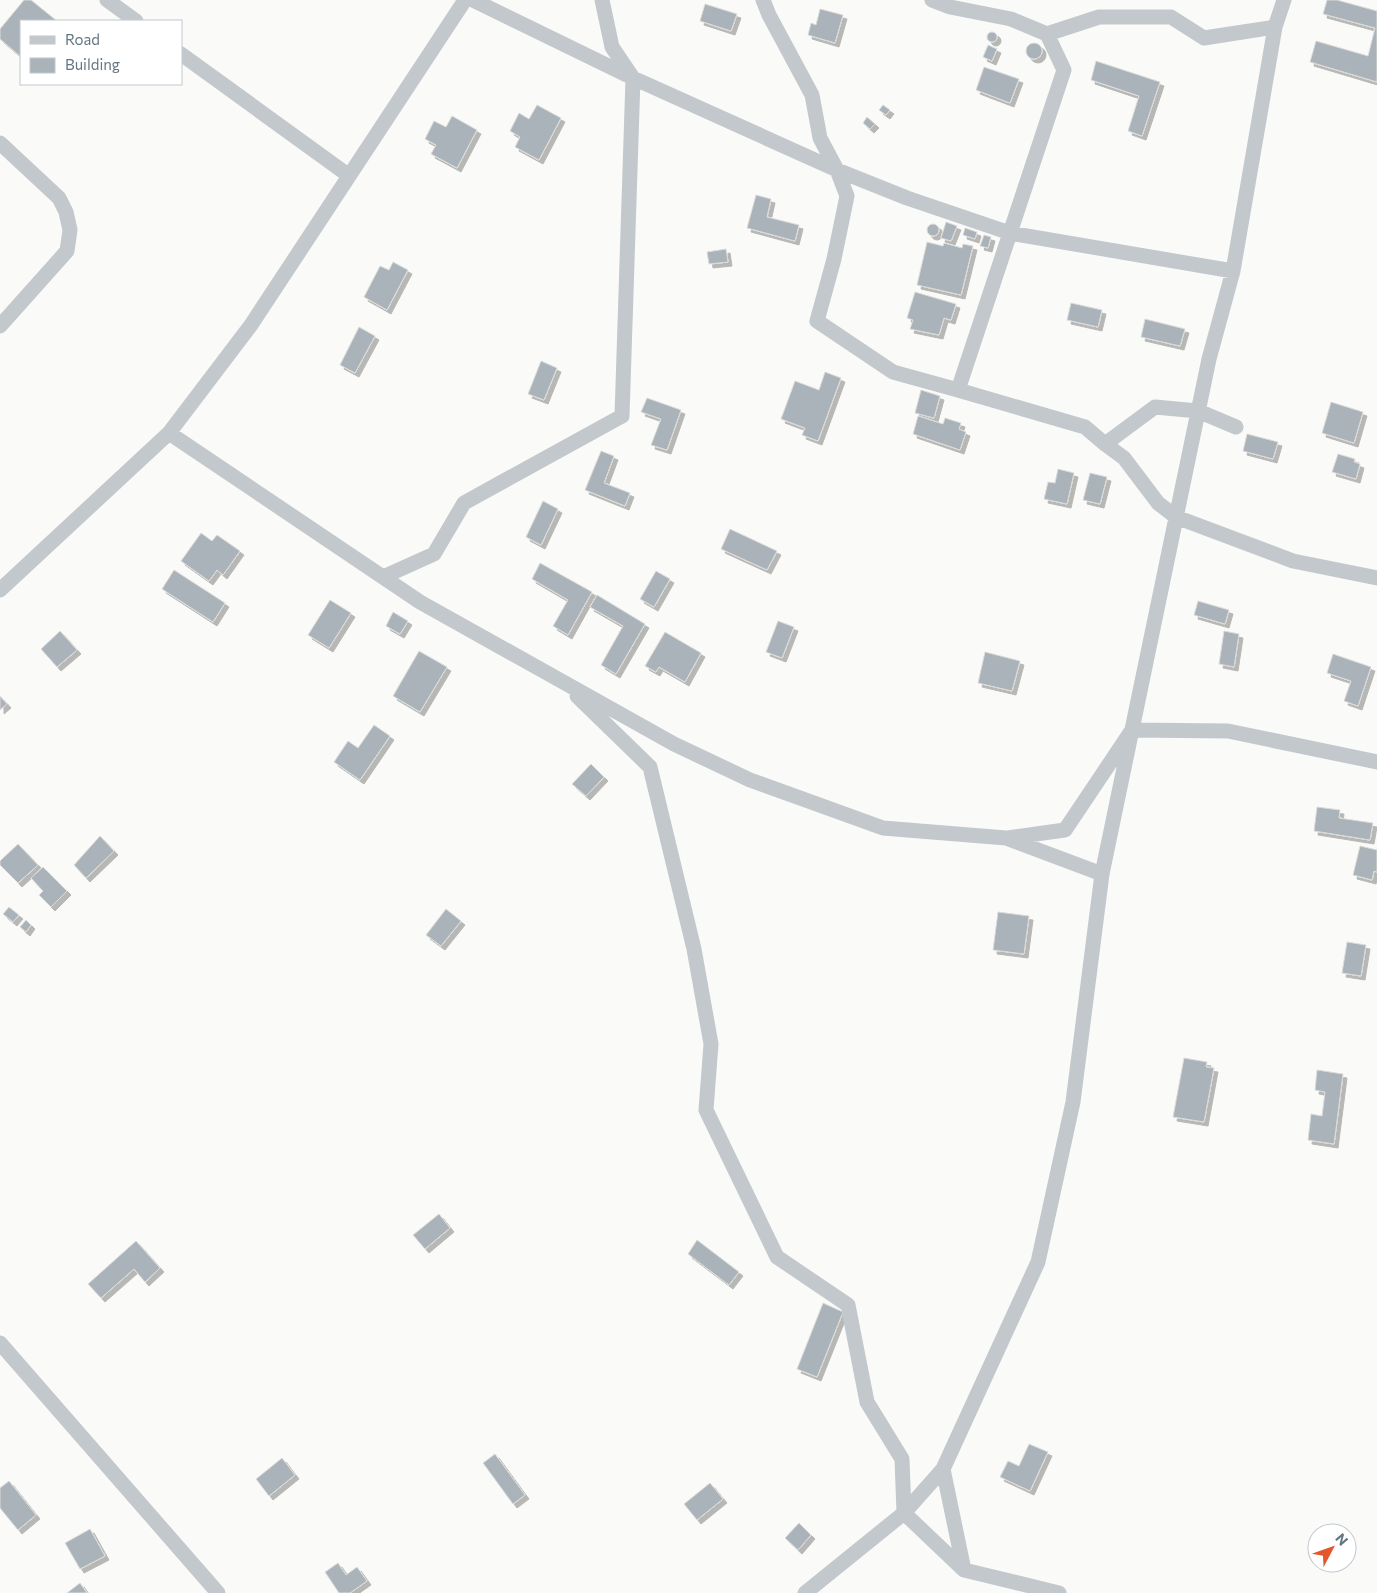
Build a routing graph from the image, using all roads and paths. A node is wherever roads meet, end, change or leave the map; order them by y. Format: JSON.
{"nodes":[{"id":1,"x":107,"y":0,"type":"edge"},
{"id":2,"x":465,"y":0,"type":"edge"},
{"id":3,"x":473,"y":0,"type":"edge"},
{"id":4,"x":602,"y":0,"type":"edge"},
{"id":5,"x":763,"y":0,"type":"edge"},
{"id":6,"x":932,"y":0,"type":"edge"},
{"id":7,"x":1284,"y":0,"type":"edge"},
{"id":8,"x":135,"y":20,"type":"edge"},
{"id":9,"x":1275,"y":27,"type":"junction"},
{"id":10,"x":1047,"y":34,"type":"junction"},
{"id":11,"x":182,"y":55,"type":"edge"},
{"id":12,"x":633,"y":78,"type":"junction"},
{"id":13,"x":0,"y":143,"type":"edge"},
{"id":14,"x":837,"y":170,"type":"junction"},
{"id":15,"x":348,"y":176,"type":"junction"},
{"id":16,"x":1010,"y":233,"type":"junction"},
{"id":17,"x":1233,"y":271,"type":"junction"},
{"id":18,"x":0,"y":326,"type":"edge"},
{"id":19,"x":958,"y":390,"type":"junction"},
{"id":20,"x":1198,"y":411,"type":"junction"},
{"id":21,"x":1236,"y":427,"type":"dead end"},
{"id":22,"x":169,"y":433,"type":"junction"},
{"id":23,"x":1105,"y":444,"type":"junction"},
{"id":24,"x":1176,"y":517,"type":"junction"},
{"id":25,"x":383,"y":577,"type":"junction"},
{"id":26,"x":1377,"y":578,"type":"edge"},
{"id":27,"x":0,"y":590,"type":"edge"},
{"id":28,"x":561,"y":680,"type":"junction"},
{"id":29,"x":1132,"y":730,"type":"junction"},
{"id":30,"x":1377,"y":762,"type":"edge"},
{"id":31,"x":1006,"y":838,"type":"junction"},
{"id":32,"x":1102,"y":874,"type":"junction"},
{"id":33,"x":0,"y":1343,"type":"edge"},
{"id":34,"x":943,"y":1469,"type":"junction"},
{"id":35,"x":904,"y":1513,"type":"junction"},
{"id":36,"x":964,"y":1570,"type":"junction"},
{"id":37,"x":218,"y":1593,"type":"edge"},
{"id":38,"x":805,"y":1593,"type":"edge"},
{"id":39,"x":1059,"y":1593,"type":"edge"}],
"edges":[{"from":1,"to":8,"type":"street"},
{"from":2,"to":15,"type":"street"},
{"from":3,"to":12,"type":"street"},
{"from":4,"to":12,"type":"street"},
{"from":5,"to":14,"type":"street"},
{"from":6,"to":10,"type":"street"},
{"from":7,"to":9,"type":"street"},
{"from":9,"to":10,"type":"street"},
{"from":9,"to":17,"type":"street"},
{"from":10,"to":16,"type":"street"},
{"from":11,"to":15,"type":"street"},
{"from":12,"to":14,"type":"street"},
{"from":12,"to":25,"type":"street"},
{"from":13,"to":18,"type":"street"},
{"from":14,"to":16,"type":"street"},
{"from":14,"to":19,"type":"street"},
{"from":15,"to":22,"type":"street"},
{"from":16,"to":17,"type":"street"},
{"from":16,"to":19,"type":"street"},
{"from":17,"to":20,"type":"street"},
{"from":19,"to":23,"type":"street"},
{"from":20,"to":21,"type":"street"},
{"from":20,"to":23,"type":"street"},
{"from":20,"to":24,"type":"street"},
{"from":22,"to":25,"type":"street"},
{"from":22,"to":27,"type":"street"},
{"from":23,"to":24,"type":"street"},
{"from":24,"to":26,"type":"street"},
{"from":24,"to":29,"type":"street"},
{"from":25,"to":28,"type":"street"},
{"from":28,"to":31,"type":"street"},
{"from":28,"to":35,"type":"street"},
{"from":29,"to":30,"type":"street"},
{"from":29,"to":31,"type":"street"},
{"from":29,"to":32,"type":"street"},
{"from":31,"to":32,"type":"street"},
{"from":32,"to":34,"type":"street"},
{"from":33,"to":37,"type":"street"},
{"from":34,"to":35,"type":"street"},
{"from":34,"to":36,"type":"street"},
{"from":35,"to":36,"type":"street"},
{"from":35,"to":38,"type":"street"},
{"from":36,"to":39,"type":"street"}]}
